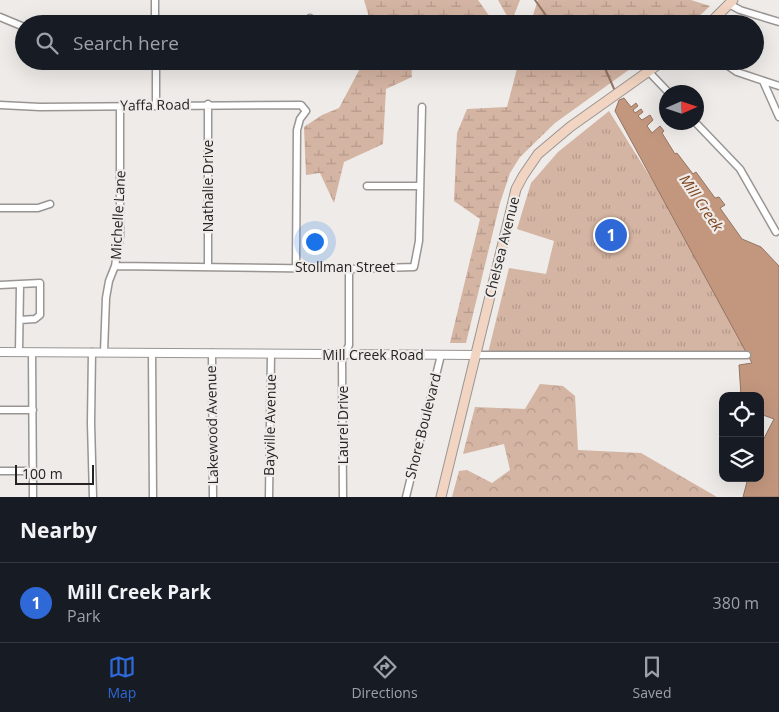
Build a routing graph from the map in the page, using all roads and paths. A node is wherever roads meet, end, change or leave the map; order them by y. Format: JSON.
{"nodes":[{"id":1,"x":155,"y":0,"type":"edge"},
{"id":2,"x":731,"y":2,"type":"edge"},
{"id":3,"x":155,"y":15,"type":"edge"},
{"id":4,"x":718,"y":15,"type":"edge"},
{"id":5,"x":756,"y":15,"type":"edge"},
{"id":6,"x":764,"y":17,"type":"edge"},
{"id":7,"x":0,"y":18,"type":"edge"},
{"id":8,"x":779,"y":22,"type":"edge"},
{"id":9,"x":15,"y":24,"type":"edge"},
{"id":10,"x":156,"y":70,"type":"edge"},
{"id":11,"x":652,"y":70,"type":"edge"},
{"id":12,"x":733,"y":70,"type":"edge"},
{"id":13,"x":649,"y":72,"type":"junction"},
{"id":14,"x":763,"y":81,"type":"junction"},
{"id":15,"x":661,"y":85,"type":"edge"},
{"id":16,"x":779,"y":86,"type":"edge"},
{"id":17,"x":208,"y":104,"type":"junction"},
{"id":18,"x":0,"y":105,"type":"edge"},
{"id":19,"x":156,"y":105,"type":"junction"},
{"id":20,"x":120,"y":106,"type":"junction"},
{"id":21,"x":422,"y":107,"type":"dead end"},
{"id":22,"x":779,"y":117,"type":"edge"},
{"id":23,"x":703,"y":130,"type":"edge"},
{"id":24,"x":367,"y":186,"type":"dead end"},
{"id":25,"x":420,"y":186,"type":"junction"},
{"id":26,"x":50,"y":204,"type":"dead end"},
{"id":27,"x":0,"y":208,"type":"edge"},
{"id":28,"x":776,"y":232,"type":"dead end"},
{"id":29,"x":115,"y":266,"type":"junction"},
{"id":30,"x":208,"y":267,"type":"junction"},
{"id":31,"x":296,"y":268,"type":"junction"},
{"id":32,"x":349,"y":269,"type":"junction"},
{"id":33,"x":0,"y":285,"type":"edge"},
{"id":34,"x":20,"y":285,"type":"junction"},
{"id":35,"x":20,"y":320,"type":"junction"},
{"id":36,"x":0,"y":352,"type":"edge"},
{"id":37,"x":20,"y":352,"type":"junction"},
{"id":38,"x":92,"y":352,"type":"junction"},
{"id":39,"x":104,"y":352,"type":"junction"},
{"id":40,"x":32,"y":353,"type":"junction"},
{"id":41,"x":152,"y":353,"type":"junction"},
{"id":42,"x":212,"y":354,"type":"junction"},
{"id":43,"x":271,"y":354,"type":"junction"},
{"id":44,"x":346,"y":355,"type":"junction"},
{"id":45,"x":441,"y":355,"type":"junction"},
{"id":46,"x":476,"y":355,"type":"junction"},
{"id":47,"x":746,"y":355,"type":"dead end"},
{"id":48,"x":0,"y":410,"type":"edge"},
{"id":49,"x":33,"y":410,"type":"junction"},
{"id":50,"x":0,"y":471,"type":"edge"},
{"id":51,"x":33,"y":471,"type":"junction"},
{"id":52,"x":32,"y":497,"type":"edge"},
{"id":53,"x":93,"y":497,"type":"edge"},
{"id":54,"x":153,"y":497,"type":"edge"},
{"id":55,"x":213,"y":497,"type":"edge"},
{"id":56,"x":270,"y":497,"type":"edge"},
{"id":57,"x":343,"y":497,"type":"edge"},
{"id":58,"x":406,"y":497,"type":"edge"},
{"id":59,"x":440,"y":497,"type":"edge"}],
"edges":[{"from":1,"to":3,"type":"street"},
{"from":2,"to":4,"type":"main road"},
{"from":2,"to":5,"type":"street"},
{"from":6,"to":8,"type":"street"},
{"from":7,"to":9,"type":"street"},
{"from":10,"to":19,"type":"street"},
{"from":11,"to":13,"type":"main road","name":"Chelsea Avenue"},
{"from":12,"to":14,"type":"street"},
{"from":13,"to":15,"type":"street"},
{"from":13,"to":46,"type":"main road","name":"Chelsea Avenue"},
{"from":14,"to":16,"type":"street"},
{"from":14,"to":22,"type":"street"},
{"from":17,"to":19,"type":"street","name":"Yaffa Road"},
{"from":17,"to":30,"type":"street","name":"Nathalie Drive"},
{"from":17,"to":31,"type":"street","name":"Yaffa Road"},
{"from":18,"to":20,"type":"street","name":"Yaffa Road"},
{"from":19,"to":20,"type":"street","name":"Yaffa Road"},
{"from":20,"to":29,"type":"street","name":"Michelle Lane"},
{"from":21,"to":25,"type":"street","name":"Stollman Street"},
{"from":23,"to":28,"type":"street"},
{"from":24,"to":25,"type":"street"},
{"from":25,"to":32,"type":"street","name":"Stollman Street"},
{"from":26,"to":27,"type":"street"},
{"from":29,"to":30,"type":"street","name":"Stollman Street"},
{"from":29,"to":39,"type":"street","name":"Michelle Lane"},
{"from":30,"to":31,"type":"street","name":"Stollman Street"},
{"from":31,"to":32,"type":"street","name":"Stollman Street"},
{"from":32,"to":44,"type":"street","name":"Laurel Drive"},
{"from":33,"to":34,"type":"street"},
{"from":34,"to":35,"type":"street"},
{"from":34,"to":35,"type":"street"},
{"from":35,"to":37,"type":"street"},
{"from":36,"to":37,"type":"street","name":"Mill Creek Road"},
{"from":37,"to":40,"type":"street","name":"Mill Creek Road"},
{"from":38,"to":39,"type":"street","name":"Mill Creek Road"},
{"from":38,"to":40,"type":"street","name":"Mill Creek Road"},
{"from":38,"to":53,"type":"street"},
{"from":39,"to":41,"type":"street","name":"Mill Creek Road"},
{"from":40,"to":49,"type":"street"},
{"from":41,"to":42,"type":"street","name":"Mill Creek Road"},
{"from":41,"to":54,"type":"street"},
{"from":42,"to":43,"type":"street","name":"Mill Creek Road"},
{"from":42,"to":55,"type":"street","name":"Lakewood Avenue"},
{"from":43,"to":44,"type":"street","name":"Mill Creek Road"},
{"from":43,"to":56,"type":"street","name":"Bayville Avenue"},
{"from":44,"to":45,"type":"street","name":"Mill Creek Road"},
{"from":44,"to":57,"type":"street","name":"Laurel Drive"},
{"from":45,"to":46,"type":"street","name":"Mill Creek Road"},
{"from":45,"to":58,"type":"street","name":"Shore Boulevard"},
{"from":46,"to":47,"type":"street","name":"Mill Creek Road"},
{"from":46,"to":59,"type":"main road","name":"Chelsea Avenue"},
{"from":48,"to":49,"type":"street"},
{"from":49,"to":51,"type":"street"},
{"from":50,"to":51,"type":"street"},
{"from":51,"to":52,"type":"street"}]}
